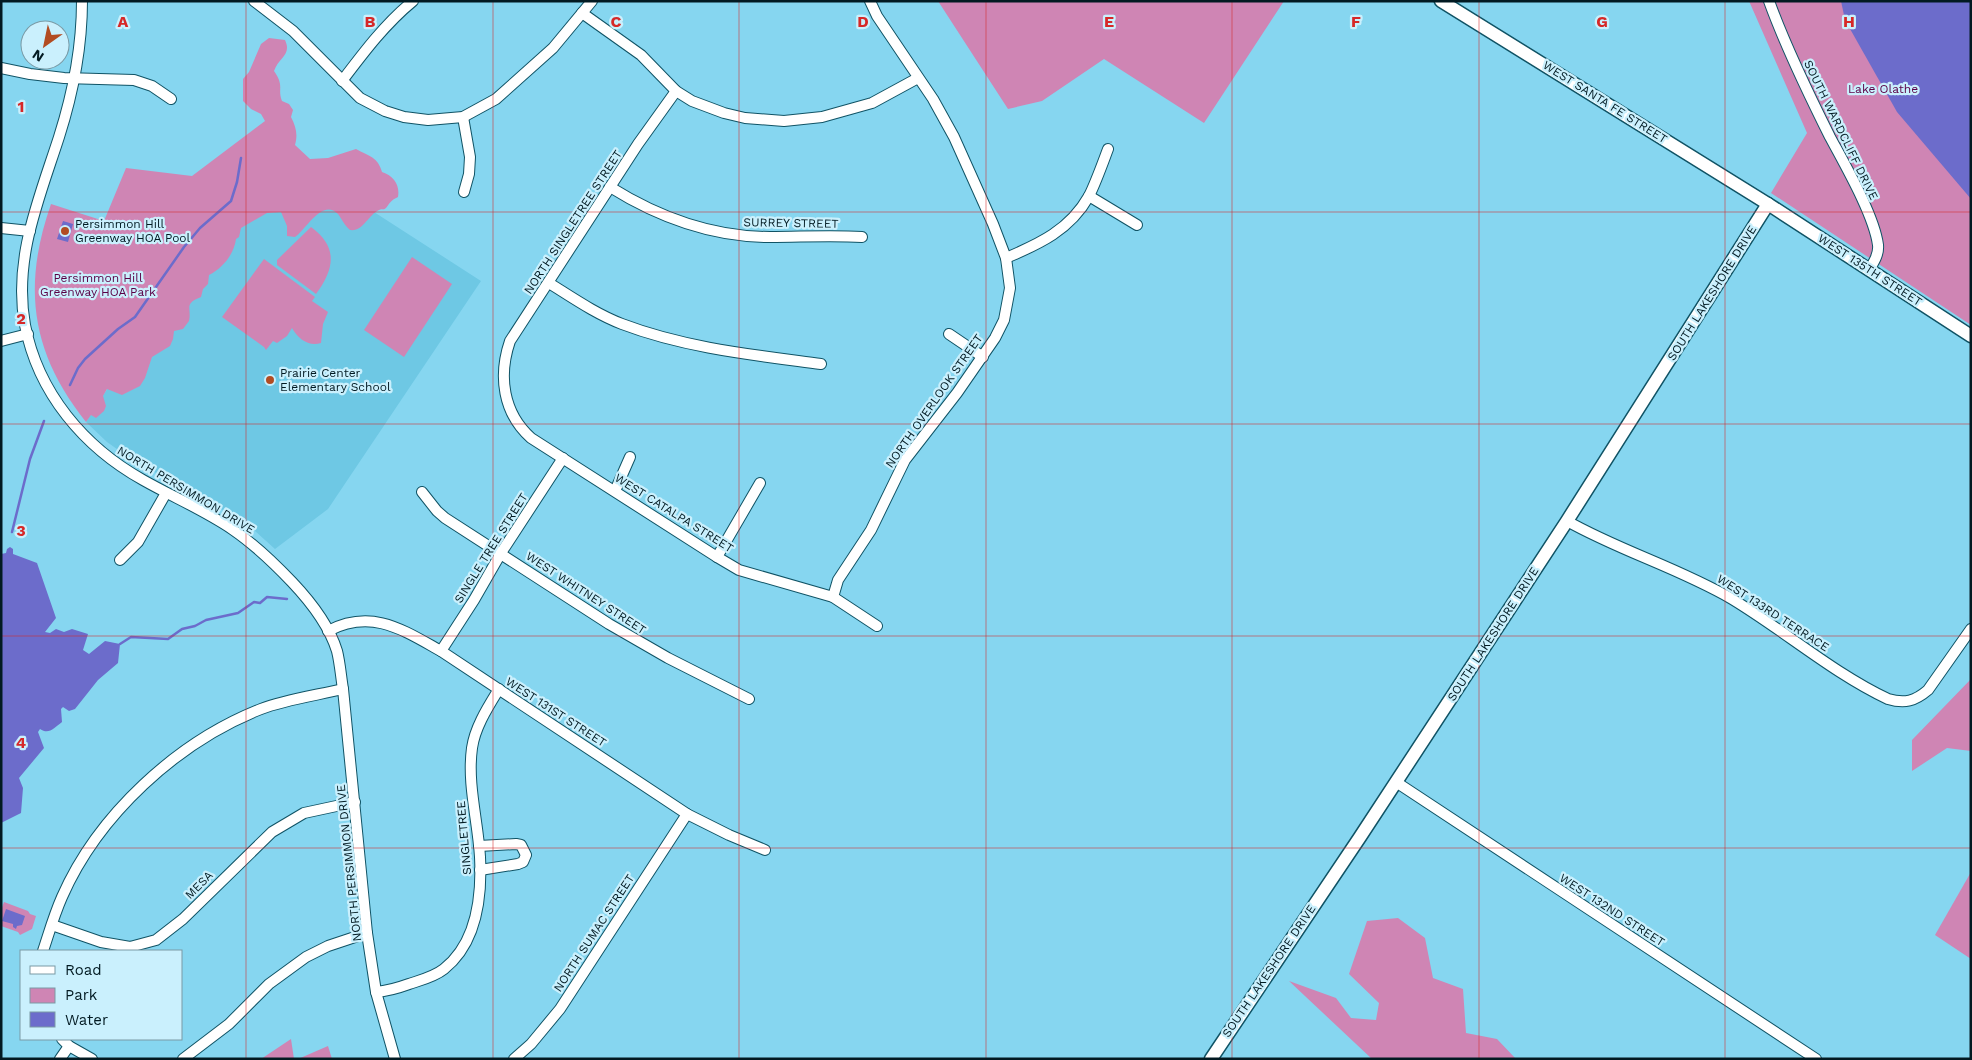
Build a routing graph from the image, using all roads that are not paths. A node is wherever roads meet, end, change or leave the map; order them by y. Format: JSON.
{"nodes":[{"id":1,"x":82,"y":1,"type":"edge"},
{"id":2,"x":254,"y":1,"type":"edge"},
{"id":3,"x":592,"y":1,"type":"edge"},
{"id":4,"x":870,"y":1,"type":"edge"},
{"id":5,"x":1441,"y":1,"type":"edge"},
{"id":6,"x":1769,"y":1,"type":"edge"},
{"id":7,"x":413,"y":2,"type":"edge"},
{"id":8,"x":582,"y":13,"type":"junction"},
{"id":9,"x":1,"y":68,"type":"edge"},
{"id":10,"x":74,"y":78,"type":"junction"},
{"id":11,"x":918,"y":78,"type":"junction"},
{"id":12,"x":342,"y":81,"type":"junction"},
{"id":13,"x":676,"y":91,"type":"junction"},
{"id":14,"x":171,"y":99,"type":"dead end"},
{"id":15,"x":463,"y":117,"type":"junction"},
{"id":16,"x":1108,"y":149,"type":"dead end"},
{"id":17,"x":610,"y":187,"type":"junction"},
{"id":18,"x":464,"y":192,"type":"dead end"},
{"id":19,"x":1089,"y":196,"type":"junction"},
{"id":20,"x":1768,"y":204,"type":"junction"},
{"id":21,"x":1137,"y":225,"type":"dead end"},
{"id":22,"x":1,"y":228,"type":"edge"},
{"id":23,"x":30,"y":231,"type":"junction"},
{"id":24,"x":862,"y":237,"type":"dead end"},
{"id":25,"x":1006,"y":258,"type":"junction"},
{"id":26,"x":1869,"y":270,"type":"junction"},
{"id":27,"x":549,"y":282,"type":"junction"},
{"id":28,"x":28,"y":334,"type":"junction"},
{"id":29,"x":949,"y":334,"type":"dead end"},
{"id":30,"x":1971,"y":336,"type":"edge"},
{"id":31,"x":1,"y":340,"type":"edge"},
{"id":32,"x":982,"y":357,"type":"junction"},
{"id":33,"x":821,"y":364,"type":"dead end"},
{"id":34,"x":503,"y":372,"type":"joint"},
{"id":35,"x":630,"y":457,"type":"dead end"},
{"id":36,"x":563,"y":458,"type":"junction"},
{"id":37,"x":760,"y":482,"type":"dead end"},
{"id":38,"x":615,"y":491,"type":"junction"},
{"id":39,"x":166,"y":492,"type":"junction"},
{"id":40,"x":422,"y":492,"type":"dead end"},
{"id":41,"x":1567,"y":521,"type":"junction"},
{"id":42,"x":501,"y":553,"type":"junction"},
{"id":43,"x":717,"y":557,"type":"junction"},
{"id":44,"x":120,"y":560,"type":"dead end"},
{"id":45,"x":833,"y":597,"type":"junction"},
{"id":46,"x":877,"y":626,"type":"dead end"},
{"id":47,"x":1971,"y":629,"type":"edge"},
{"id":48,"x":328,"y":631,"type":"junction"},
{"id":49,"x":441,"y":651,"type":"junction"},
{"id":50,"x":343,"y":689,"type":"junction"},
{"id":51,"x":499,"y":689,"type":"junction"},
{"id":52,"x":748,"y":699,"type":"dead end"},
{"id":53,"x":1396,"y":782,"type":"junction"},
{"id":54,"x":355,"y":802,"type":"junction"},
{"id":55,"x":687,"y":814,"type":"junction"},
{"id":56,"x":479,"y":846,"type":"junction"},
{"id":57,"x":765,"y":850,"type":"dead end"},
{"id":58,"x":480,"y":870,"type":"junction"},
{"id":59,"x":52,"y":925,"type":"junction"},
{"id":60,"x":367,"y":933,"type":"junction"},
{"id":61,"x":43,"y":950,"type":"edge"},
{"id":62,"x":376,"y":992,"type":"junction"},
{"id":63,"x":66,"y":1042,"type":"edge"},
{"id":64,"x":60,"y":1059,"type":"edge"},
{"id":65,"x":92,"y":1059,"type":"edge"},
{"id":66,"x":184,"y":1059,"type":"edge"},
{"id":67,"x":394,"y":1059,"type":"edge"},
{"id":68,"x":514,"y":1059,"type":"edge"},
{"id":69,"x":1211,"y":1059,"type":"edge"},
{"id":70,"x":1816,"y":1059,"type":"edge"}],
"edges":[{"from":1,"to":10,"type":"street","name":"NORTH PERSIMMON DRIVE"},
{"from":2,"to":12,"type":"street"},
{"from":3,"to":8,"type":"street"},
{"from":4,"to":11,"type":"street","name":"NORTH OVERLOOK STREET"},
{"from":5,"to":20,"type":"street","name":"WEST SANTA FE STREET"},
{"from":6,"to":26,"type":"street","name":"SOUTH WARDCLIFF DRIVE"},
{"from":7,"to":12,"type":"street"},
{"from":8,"to":13,"type":"street"},
{"from":8,"to":15,"type":"street"},
{"from":9,"to":10,"type":"street"},
{"from":10,"to":14,"type":"street"},
{"from":10,"to":23,"type":"street","name":"NORTH PERSIMMON DRIVE"},
{"from":11,"to":13,"type":"street"},
{"from":11,"to":25,"type":"street","name":"NORTH OVERLOOK STREET"},
{"from":12,"to":15,"type":"street"},
{"from":13,"to":17,"type":"street","name":"NORTH SINGLETREE STREET"},
{"from":15,"to":18,"type":"street"},
{"from":16,"to":19,"type":"street"},
{"from":17,"to":24,"type":"street","name":"SURREY STREET"},
{"from":17,"to":27,"type":"street","name":"NORTH SINGLETREE STREET"},
{"from":19,"to":21,"type":"street"},
{"from":19,"to":25,"type":"street"},
{"from":20,"to":26,"type":"street","name":"WEST 135TH STREET"},
{"from":20,"to":41,"type":"street","name":"SOUTH LAKESHORE DRIVE"},
{"from":22,"to":23,"type":"street"},
{"from":23,"to":28,"type":"street","name":"NORTH PERSIMMON DRIVE"},
{"from":25,"to":32,"type":"street","name":"NORTH OVERLOOK STREET"},
{"from":26,"to":30,"type":"street","name":"WEST 135TH STREET"},
{"from":27,"to":33,"type":"street"},
{"from":27,"to":34,"type":"street","name":"NORTH SINGLETREE STREET"},
{"from":28,"to":31,"type":"street"},
{"from":28,"to":39,"type":"street","name":"NORTH PERSIMMON DRIVE"},
{"from":29,"to":32,"type":"street"},
{"from":32,"to":45,"type":"street","name":"NORTH OVERLOOK STREET"},
{"from":34,"to":36,"type":"street","name":"WEST CATALPA STREET"},
{"from":35,"to":38,"type":"street"},
{"from":36,"to":38,"type":"street","name":"WEST CATALPA STREET"},
{"from":36,"to":42,"type":"street","name":"SINGLE TREE STREET"},
{"from":37,"to":43,"type":"street"},
{"from":38,"to":43,"type":"street","name":"WEST CATALPA STREET"},
{"from":39,"to":44,"type":"street"},
{"from":39,"to":48,"type":"street","name":"NORTH PERSIMMON DRIVE"},
{"from":40,"to":42,"type":"street","name":"WEST WHITNEY STREET"},
{"from":41,"to":47,"type":"street","name":"WEST 133RD TERRACE"},
{"from":41,"to":53,"type":"street","name":"SOUTH LAKESHORE DRIVE"},
{"from":42,"to":49,"type":"street","name":"SINGLE TREE STREET"},
{"from":42,"to":52,"type":"street","name":"WEST WHITNEY STREET"},
{"from":43,"to":45,"type":"street","name":"WEST CATALPA STREET"},
{"from":45,"to":46,"type":"street","name":"WEST CATALPA STREET"},
{"from":48,"to":49,"type":"street","name":"WEST 131ST STREET"},
{"from":48,"to":50,"type":"street","name":"NORTH PERSIMMON DRIVE"},
{"from":49,"to":51,"type":"street","name":"WEST 131ST STREET"},
{"from":50,"to":54,"type":"street","name":"NORTH PERSIMMON DRIVE"},
{"from":50,"to":59,"type":"street"},
{"from":51,"to":55,"type":"street","name":"WEST 131ST STREET"},
{"from":51,"to":56,"type":"street","name":"SINGLETREE"},
{"from":53,"to":69,"type":"street","name":"SOUTH LAKESHORE DRIVE"},
{"from":53,"to":70,"type":"street","name":"WEST 132ND STREET"},
{"from":54,"to":59,"type":"street","name":"MESA"},
{"from":54,"to":60,"type":"street","name":"NORTH PERSIMMON DRIVE"},
{"from":55,"to":57,"type":"street","name":"WEST 131ST STREET"},
{"from":55,"to":68,"type":"street","name":"NORTH SUMAC STREET"},
{"from":56,"to":58,"type":"street","name":"SINGLETREE"},
{"from":56,"to":58,"type":"street"},
{"from":58,"to":62,"type":"street","name":"SINGLETREE"},
{"from":59,"to":61,"type":"street"},
{"from":60,"to":62,"type":"street","name":"NORTH PERSIMMON DRIVE"},
{"from":60,"to":66,"type":"street"},
{"from":62,"to":67,"type":"street","name":"NORTH PERSIMMON DRIVE"},
{"from":63,"to":64,"type":"street"},
{"from":63,"to":65,"type":"street"}]}
